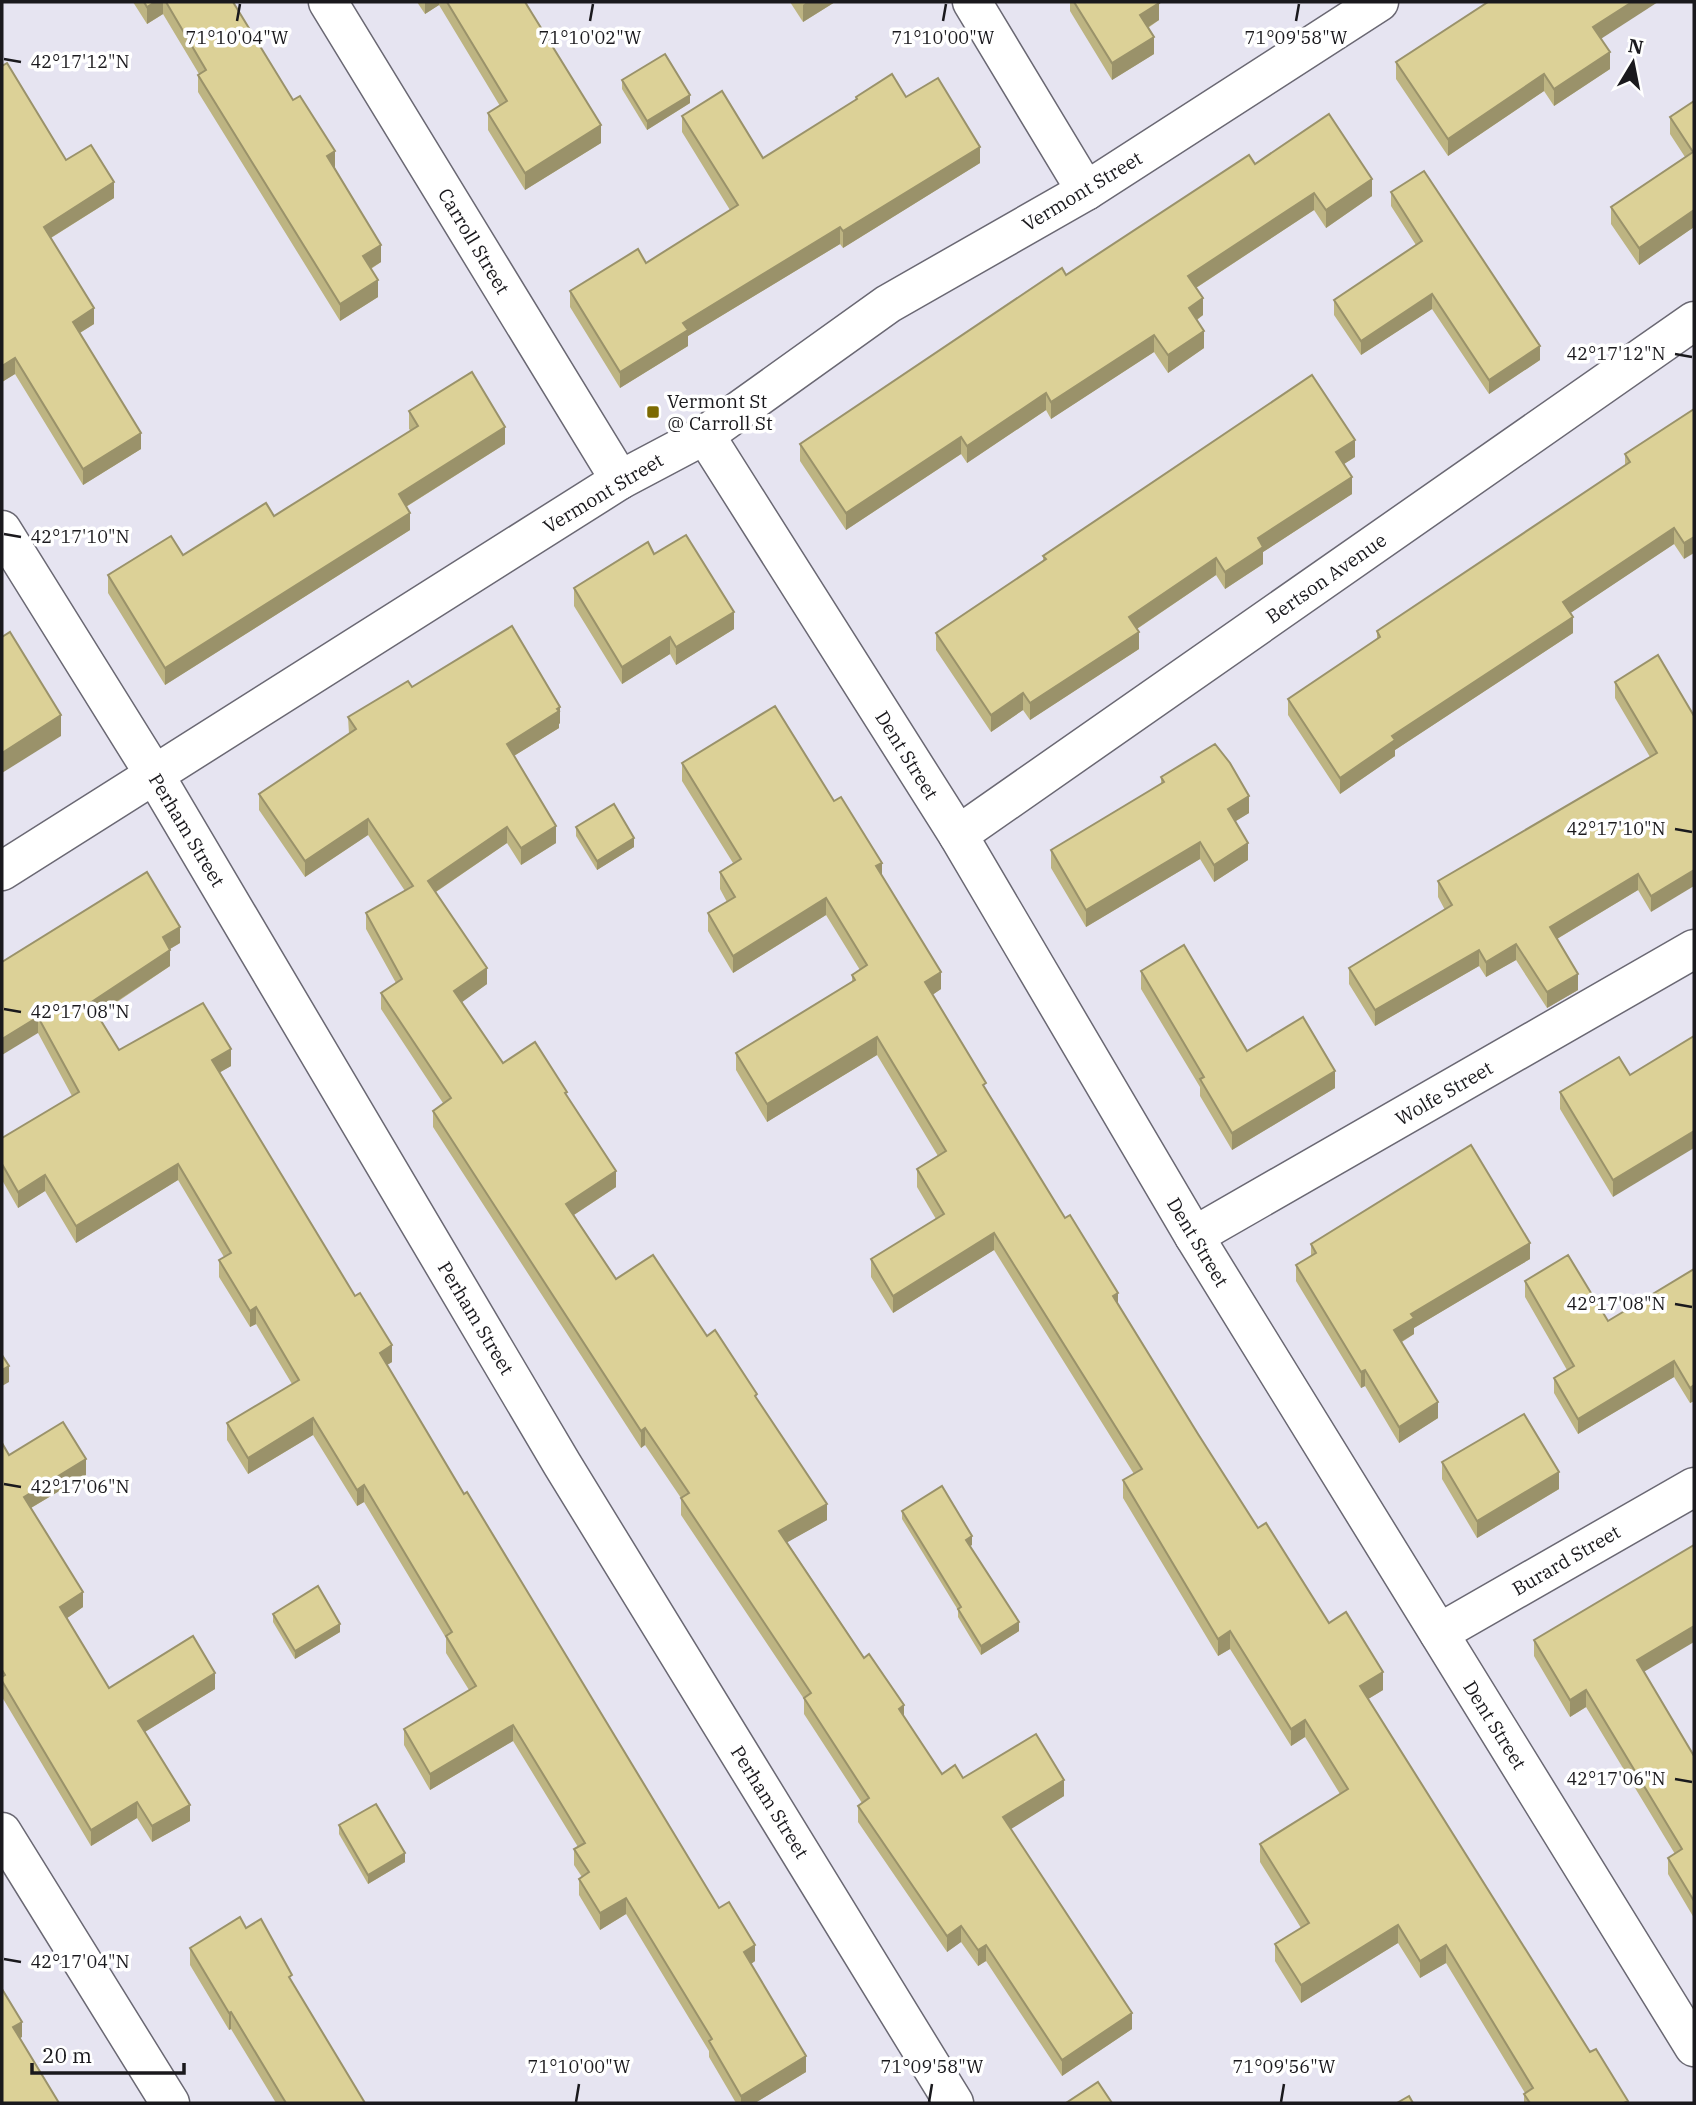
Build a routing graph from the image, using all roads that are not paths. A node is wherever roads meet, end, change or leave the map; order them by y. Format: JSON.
{"nodes":[{"id":1,"x":328,"y":2,"type":"edge"},
{"id":2,"x":972,"y":2,"type":"edge"},
{"id":3,"x":1379,"y":2,"type":"edge"},
{"id":4,"x":1086,"y":191,"type":"junction"},
{"id":5,"x":1694,"y":321,"type":"edge"},
{"id":6,"x":705,"y":435,"type":"junction"},
{"id":7,"x":620,"y":480,"type":"junction"},
{"id":8,"x":2,"y":530,"type":"edge"},
{"id":9,"x":154,"y":774,"type":"junction"},
{"id":10,"x":958,"y":835,"type":"junction"},
{"id":11,"x":2,"y":870,"type":"edge"},
{"id":12,"x":1694,"y":949,"type":"edge"},
{"id":13,"x":1194,"y":1236,"type":"junction"},
{"id":14,"x":1694,"y":1487,"type":"edge"},
{"id":15,"x":1439,"y":1633,"type":"junction"},
{"id":16,"x":2,"y":1832,"type":"edge"},
{"id":17,"x":1689,"y":2028,"type":"edge"},
{"id":18,"x":170,"y":2103,"type":"edge"},
{"id":19,"x":954,"y":2103,"type":"edge"}],
"edges":[{"from":1,"to":7,"type":"street","name":"Carroll Street"},
{"from":2,"to":4,"type":"street"},
{"from":3,"to":4,"type":"street","name":"Vermont Street"},
{"from":4,"to":6,"type":"street","name":"Vermont Street"},
{"from":5,"to":10,"type":"street","name":"Bertson Avenue"},
{"from":6,"to":7,"type":"street","name":"Vermont Street"},
{"from":6,"to":10,"type":"street","name":"Dent Street"},
{"from":7,"to":9,"type":"street","name":"Vermont Street"},
{"from":8,"to":9,"type":"street","name":"Perham Street"},
{"from":9,"to":11,"type":"street","name":"Vermont Street"},
{"from":9,"to":19,"type":"street","name":"Perham Street"},
{"from":10,"to":13,"type":"street","name":"Dent Street"},
{"from":12,"to":13,"type":"street","name":"Wolfe Street"},
{"from":13,"to":15,"type":"street","name":"Dent Street"},
{"from":14,"to":15,"type":"street","name":"Burard Street"},
{"from":15,"to":17,"type":"street","name":"Dent Street"},
{"from":16,"to":18,"type":"street"}]}
